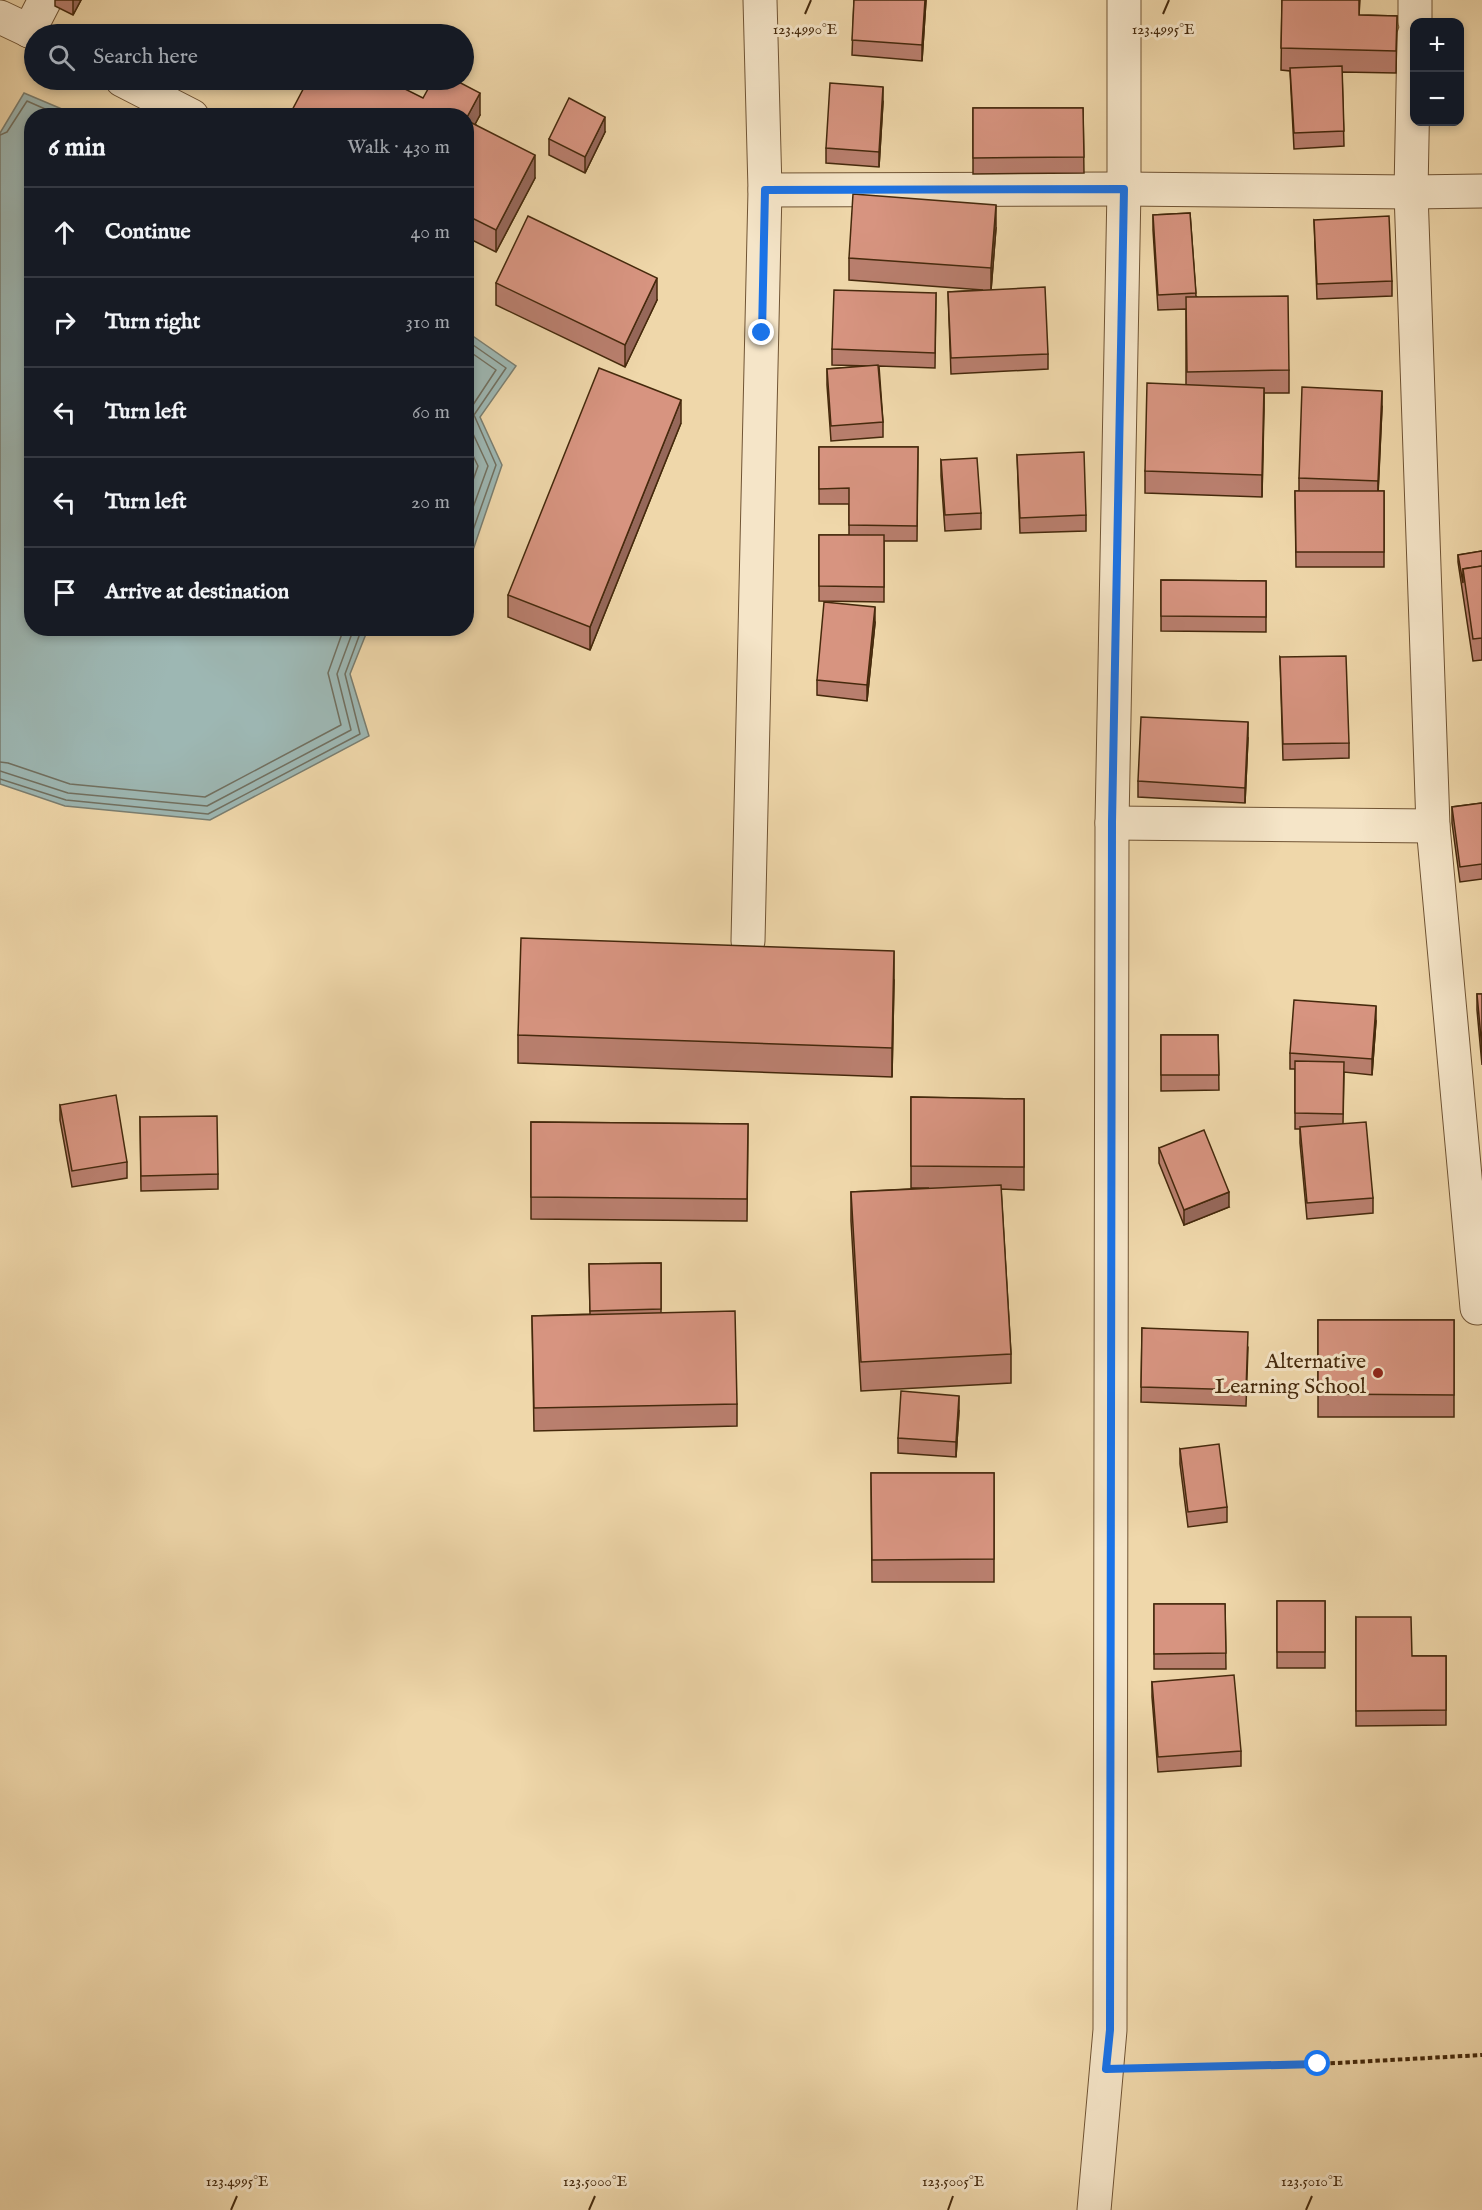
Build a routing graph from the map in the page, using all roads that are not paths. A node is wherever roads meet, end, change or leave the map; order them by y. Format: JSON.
{"nodes":[{"id":1,"x":45,"y":0,"type":"edge"},
{"id":2,"x":759,"y":0,"type":"edge"},
{"id":3,"x":1124,"y":0,"type":"edge"},
{"id":4,"x":1415,"y":0,"type":"edge"},
{"id":5,"x":0,"y":17,"type":"edge"},
{"id":6,"x":1415,"y":18,"type":"edge"},
{"id":7,"x":36,"y":24,"type":"edge"},
{"id":8,"x":24,"y":29,"type":"edge"},
{"id":9,"x":1413,"y":72,"type":"edge"},
{"id":10,"x":141,"y":90,"type":"edge"},
{"id":11,"x":176,"y":108,"type":"edge"},
{"id":12,"x":1124,"y":189,"type":"junction"},
{"id":13,"x":765,"y":190,"type":"junction"},
{"id":14,"x":1482,"y":191,"type":"edge"},
{"id":15,"x":1411,"y":192,"type":"junction"},
{"id":16,"x":1112,"y":822,"type":"junction"},
{"id":17,"x":1433,"y":826,"type":"junction"},
{"id":18,"x":748,"y":941,"type":"dead end"},
{"id":19,"x":1477,"y":1308,"type":"dead end"},
{"id":20,"x":1094,"y":2210,"type":"edge"}],
"edges":[{"from":1,"to":7,"type":"street"},
{"from":2,"to":13,"type":"street"},
{"from":3,"to":12,"type":"street"},
{"from":4,"to":6,"type":"street"},
{"from":5,"to":8,"type":"street"},
{"from":9,"to":15,"type":"street"},
{"from":10,"to":11,"type":"street"},
{"from":12,"to":13,"type":"street"},
{"from":12,"to":15,"type":"street"},
{"from":12,"to":16,"type":"street"},
{"from":13,"to":18,"type":"street"},
{"from":14,"to":15,"type":"street"},
{"from":15,"to":17,"type":"street"},
{"from":16,"to":17,"type":"street"},
{"from":16,"to":20,"type":"street"},
{"from":17,"to":19,"type":"street"}]}
